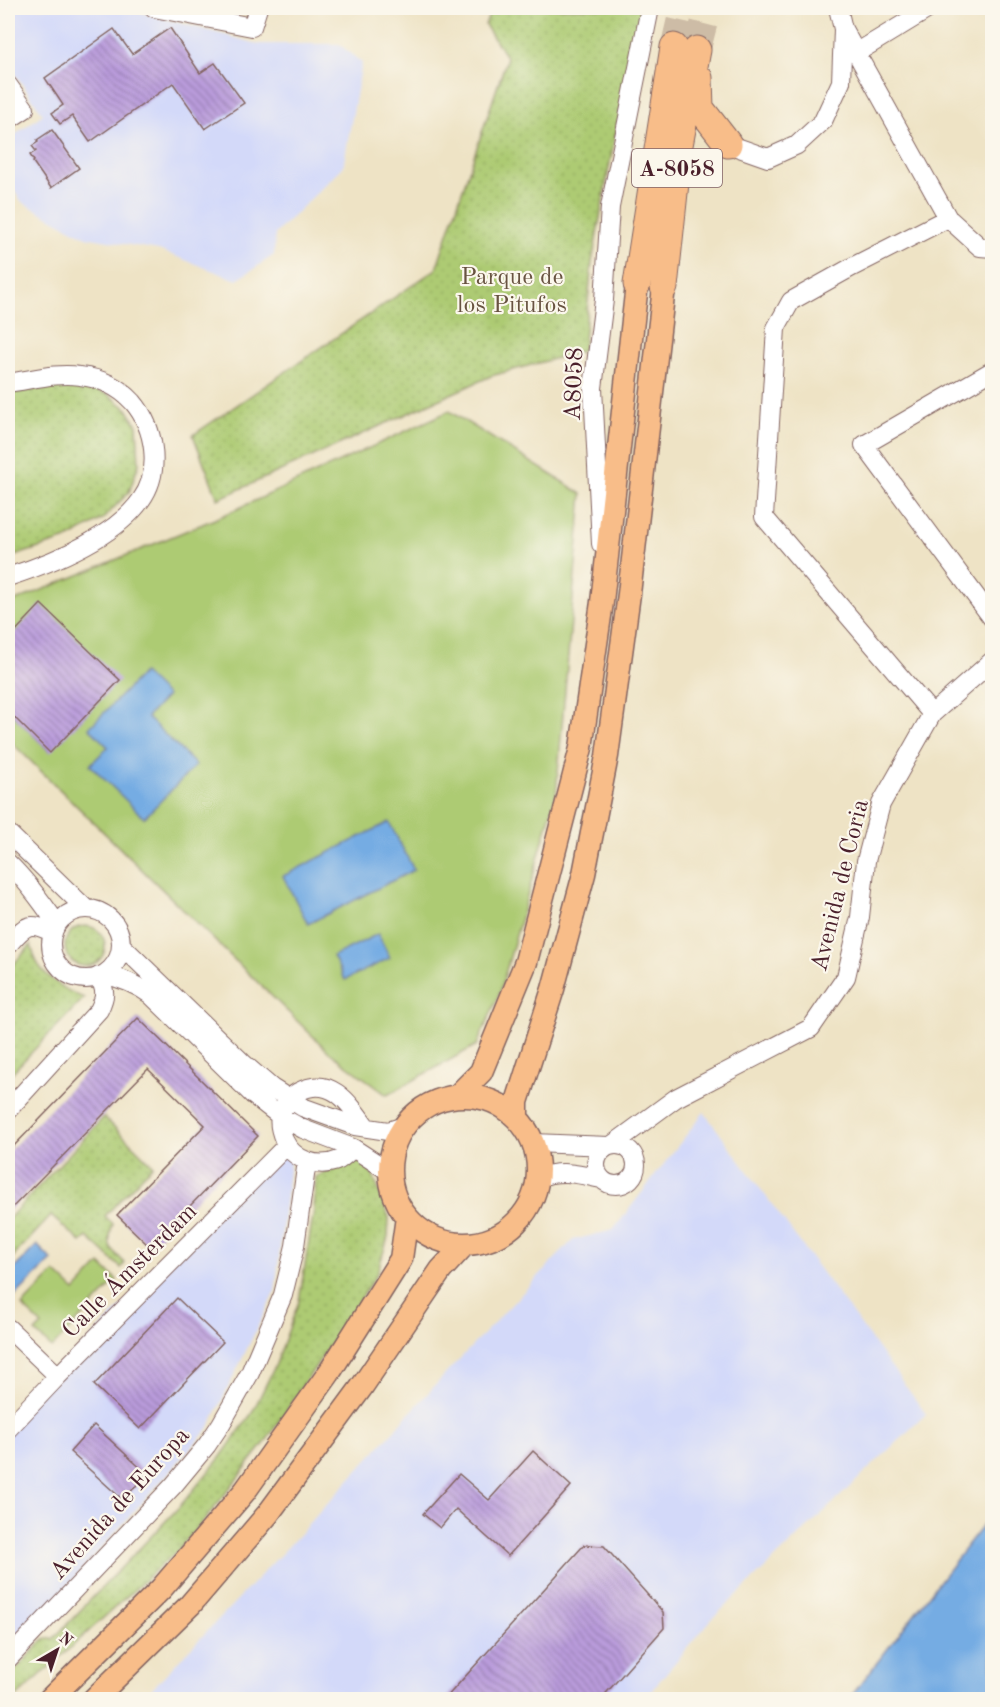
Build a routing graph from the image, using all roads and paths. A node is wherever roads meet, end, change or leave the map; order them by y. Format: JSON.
{"nodes":[{"id":1,"x":154,"y":8,"type":"edge"},
{"id":2,"x":258,"y":8,"type":"edge"},
{"id":3,"x":650,"y":8,"type":"edge"},
{"id":4,"x":838,"y":8,"type":"edge"},
{"id":5,"x":930,"y":8,"type":"edge"},
{"id":6,"x":843,"y":28,"type":"junction"},
{"id":7,"x":686,"y":49,"type":"junction"},
{"id":8,"x":856,"y":53,"type":"junction"},
{"id":9,"x":8,"y":85,"type":"edge"},
{"id":10,"x":8,"y":120,"type":"edge"},
{"id":11,"x":728,"y":144,"type":"joint"},
{"id":12,"x":948,"y":218,"type":"junction"},
{"id":13,"x":993,"y":248,"type":"edge"},
{"id":14,"x":637,"y":284,"type":"joint"},
{"id":15,"x":664,"y":287,"type":"joint"},
{"id":16,"x":993,"y":371,"type":"edge"},
{"id":17,"x":8,"y":383,"type":"edge"},
{"id":18,"x":8,"y":577,"type":"edge"},
{"id":19,"x":603,"y":587,"type":"junction"},
{"id":20,"x":993,"y":618,"type":"edge"},
{"id":21,"x":993,"y":661,"type":"edge"},
{"id":22,"x":932,"y":714,"type":"junction"},
{"id":23,"x":8,"y":833,"type":"edge"},
{"id":24,"x":8,"y":862,"type":"edge"},
{"id":25,"x":86,"y":909,"type":"junction"},
{"id":26,"x":55,"y":928,"type":"junction"},
{"id":27,"x":8,"y":945,"type":"edge"},
{"id":28,"x":121,"y":945,"type":"junction"},
{"id":29,"x":101,"y":975,"type":"junction"},
{"id":30,"x":457,"y":1096,"type":"junction"},
{"id":31,"x":290,"y":1099,"type":"junction"},
{"id":32,"x":8,"y":1110,"type":"edge"},
{"id":33,"x":279,"y":1116,"type":"junction"},
{"id":34,"x":517,"y":1116,"type":"junction"},
{"id":35,"x":404,"y":1126,"type":"junction"},
{"id":36,"x":367,"y":1128,"type":"junction"},
{"id":37,"x":533,"y":1143,"type":"junction"},
{"id":38,"x":287,"y":1145,"type":"junction"},
{"id":39,"x":611,"y":1146,"type":"junction"},
{"id":40,"x":353,"y":1148,"type":"junction"},
{"id":41,"x":307,"y":1161,"type":"junction"},
{"id":42,"x":390,"y":1172,"type":"junction"},
{"id":43,"x":538,"y":1178,"type":"junction"},
{"id":44,"x":600,"y":1179,"type":"junction"},
{"id":45,"x":407,"y":1217,"type":"junction"},
{"id":46,"x":465,"y":1244,"type":"junction"},
{"id":47,"x":8,"y":1328,"type":"edge"},
{"id":48,"x":58,"y":1376,"type":"junction"},
{"id":49,"x":8,"y":1429,"type":"edge"},
{"id":50,"x":8,"y":1659,"type":"edge"},
{"id":51,"x":49,"y":1700,"type":"edge"},
{"id":52,"x":93,"y":1700,"type":"edge"}],
"edges":[{"from":1,"to":2,"type":"street"},
{"from":3,"to":19,"type":"street","name":"A8058"},
{"from":4,"to":6,"type":"street"},
{"from":5,"to":8,"type":"street"},
{"from":6,"to":8,"type":"street"},
{"from":6,"to":11,"type":"street"},
{"from":7,"to":11,"type":"highway"},
{"from":7,"to":14,"type":"highway","number":"A-8058"},
{"from":7,"to":15,"type":"highway","number":"A-8058"},
{"from":8,"to":12,"type":"street"},
{"from":9,"to":10,"type":"street"},
{"from":12,"to":13,"type":"street"},
{"from":12,"to":22,"type":"street"},
{"from":14,"to":19,"type":"main road","number":"A-8058"},
{"from":15,"to":34,"type":"main road","number":"A-8058"},
{"from":16,"to":20,"type":"street"},
{"from":17,"to":18,"type":"street"},
{"from":19,"to":30,"type":"main road","number":"A-8058"},
{"from":21,"to":22,"type":"street","name":"Avenida de Coria"},
{"from":22,"to":39,"type":"street","name":"Avenida de Coria"},
{"from":23,"to":25,"type":"street"},
{"from":24,"to":26,"type":"street"},
{"from":25,"to":26,"type":"street"},
{"from":25,"to":28,"type":"street"},
{"from":26,"to":27,"type":"street"},
{"from":26,"to":29,"type":"street"},
{"from":28,"to":29,"type":"street"},
{"from":28,"to":31,"type":"street"},
{"from":29,"to":32,"type":"street"},
{"from":29,"to":33,"type":"street"},
{"from":30,"to":34,"type":"main road","number":"A-8058"},
{"from":30,"to":35,"type":"main road","number":"A-8058"},
{"from":31,"to":33,"type":"street"},
{"from":31,"to":36,"type":"street"},
{"from":31,"to":36,"type":"street"},
{"from":33,"to":38,"type":"street"},
{"from":33,"to":40,"type":"street"},
{"from":34,"to":37,"type":"main road","number":"A-8058"},
{"from":35,"to":36,"type":"street"},
{"from":35,"to":42,"type":"main road","number":"A-8058"},
{"from":37,"to":39,"type":"street"},
{"from":37,"to":43,"type":"main road","number":"A-8058"},
{"from":38,"to":41,"type":"street"},
{"from":38,"to":48,"type":"street","name":"Calle Ámsterdam"},
{"from":39,"to":44,"type":"street"},
{"from":39,"to":44,"type":"street"},
{"from":40,"to":41,"type":"street"},
{"from":40,"to":42,"type":"street"},
{"from":41,"to":50,"type":"street","name":"Avenida de Europa"},
{"from":42,"to":45,"type":"main road","number":"A-8058"},
{"from":43,"to":44,"type":"street"},
{"from":43,"to":46,"type":"main road","number":"A-8058"},
{"from":45,"to":46,"type":"main road","number":"A-8058"},
{"from":45,"to":51,"type":"main road"},
{"from":46,"to":52,"type":"main road"},
{"from":47,"to":48,"type":"street"},
{"from":48,"to":49,"type":"street","name":"Calle Ámsterdam"}]}
